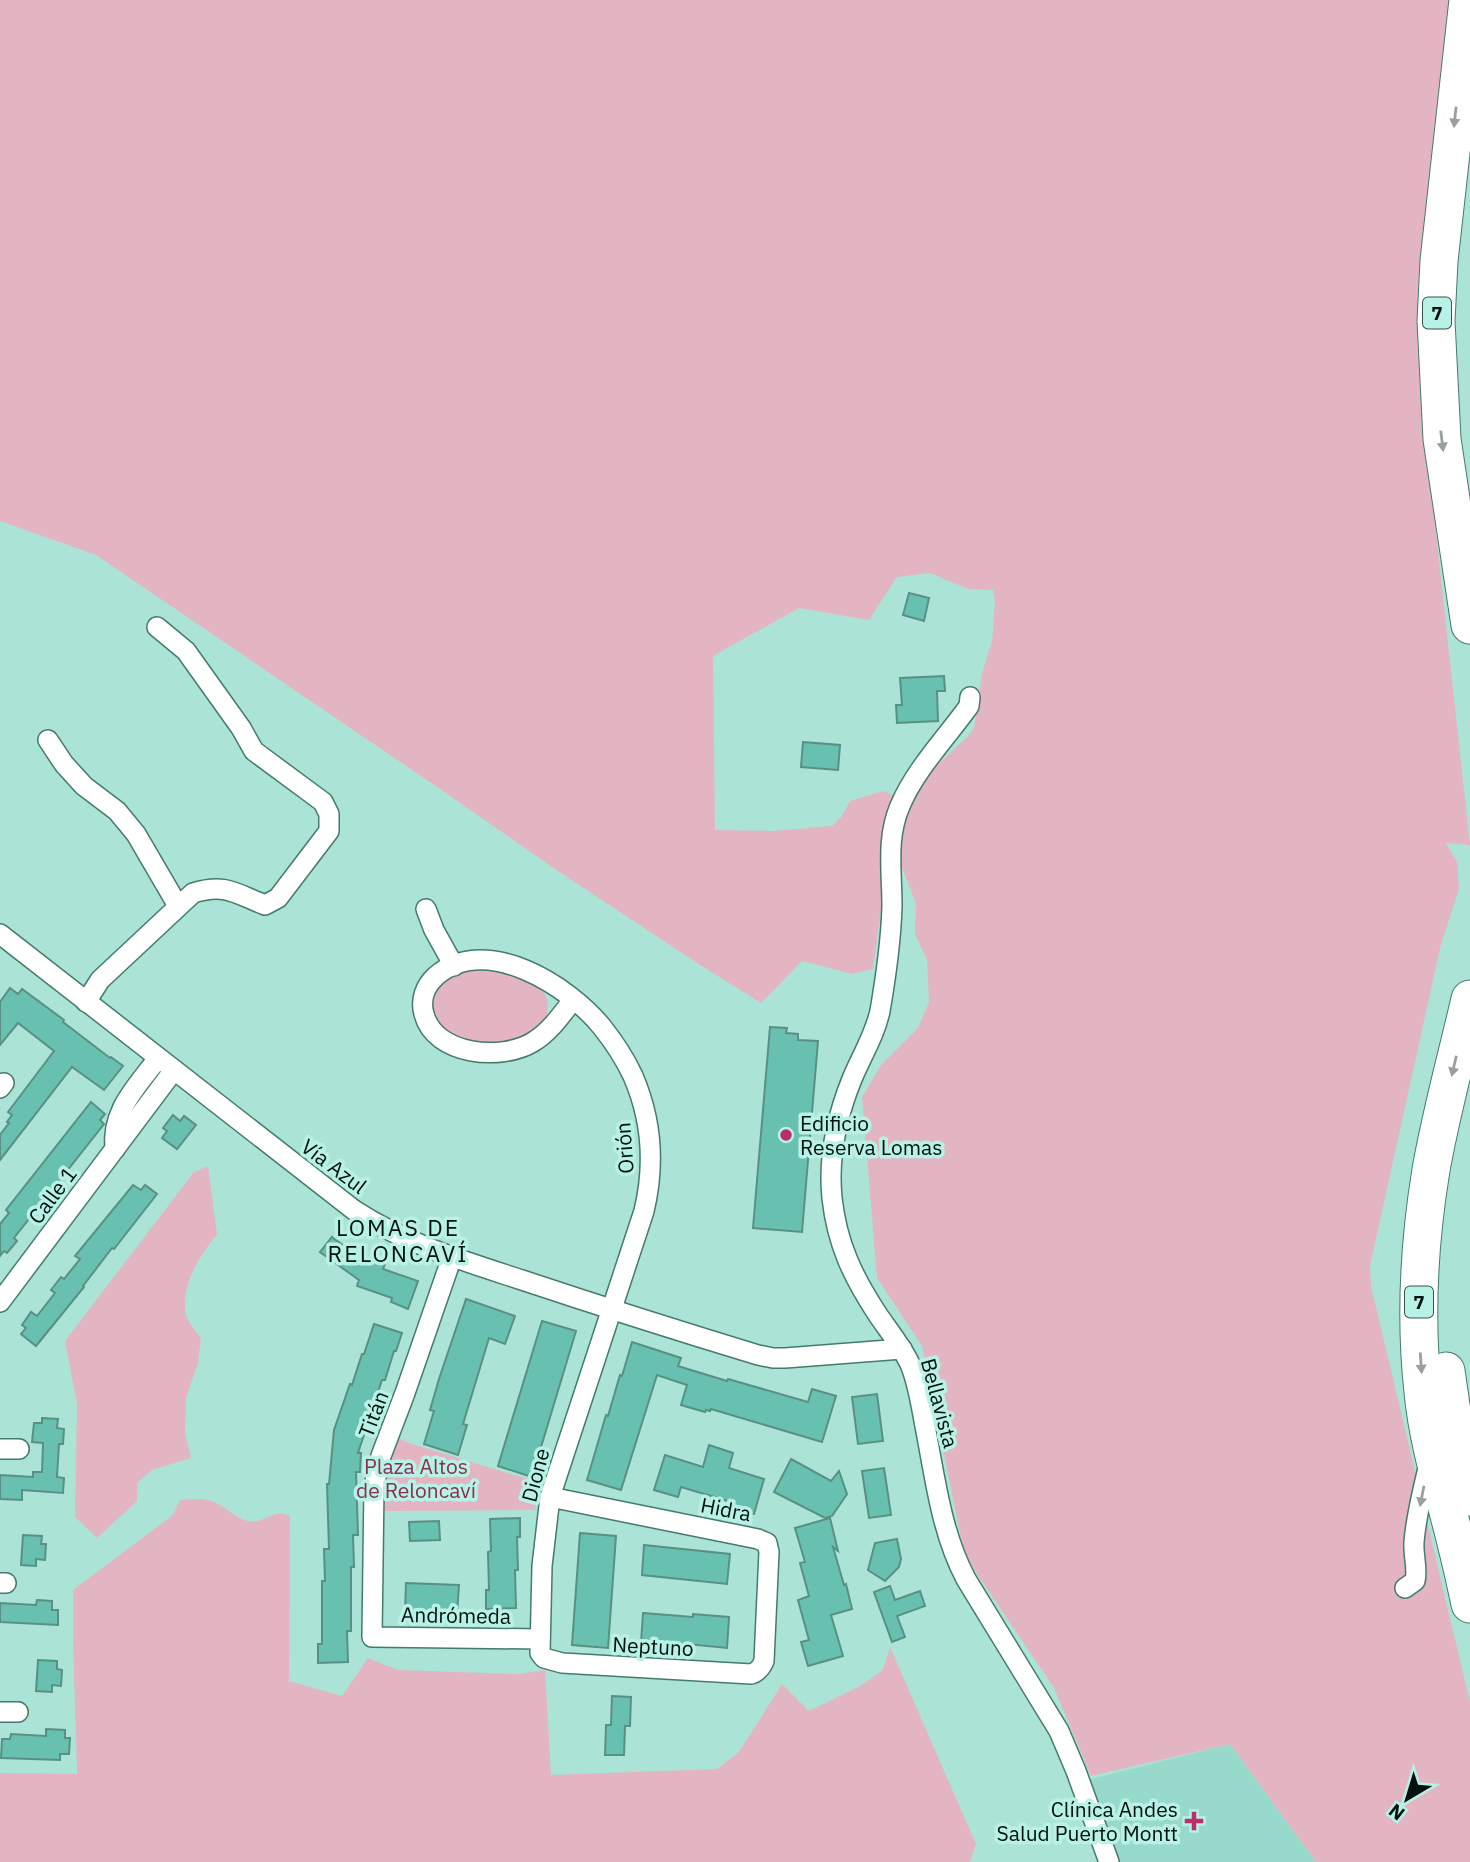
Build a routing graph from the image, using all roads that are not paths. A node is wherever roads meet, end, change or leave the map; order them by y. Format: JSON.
{"nodes":[{"id":1,"x":1468,"y":0,"type":"edge"},
{"id":2,"x":1470,"y":197,"type":"edge"},
{"id":3,"x":1470,"y":456,"type":"edge"},
{"id":4,"x":1470,"y":625,"type":"edge"},
{"id":5,"x":157,"y":627,"type":"dead end"},
{"id":6,"x":970,"y":697,"type":"dead end"},
{"id":7,"x":48,"y":740,"type":"dead end"},
{"id":8,"x":178,"y":905,"type":"junction"},
{"id":9,"x":426,"y":909,"type":"dead end"},
{"id":10,"x":0,"y":934,"type":"edge"},
{"id":11,"x":454,"y":965,"type":"junction"},
{"id":12,"x":1470,"y":999,"type":"edge"},
{"id":13,"x":573,"y":1000,"type":"junction"},
{"id":14,"x":86,"y":1002,"type":"junction"},
{"id":15,"x":158,"y":1058,"type":"junction"},
{"id":16,"x":174,"y":1070,"type":"junction"},
{"id":17,"x":1470,"y":1104,"type":"edge"},
{"id":18,"x":115,"y":1149,"type":"junction"},
{"id":19,"x":452,"y":1257,"type":"junction"},
{"id":20,"x":0,"y":1302,"type":"edge"},
{"id":21,"x":611,"y":1310,"type":"junction"},
{"id":22,"x":902,"y":1349,"type":"junction"},
{"id":23,"x":1432,"y":1453,"type":"junction"},
{"id":24,"x":550,"y":1497,"type":"junction"},
{"id":25,"x":1470,"y":1497,"type":"edge"},
{"id":26,"x":1455,"y":1538,"type":"junction"},
{"id":27,"x":1414,"y":1541,"type":"junction"},
{"id":28,"x":1405,"y":1588,"type":"dead end"},
{"id":29,"x":1470,"y":1604,"type":"edge"},
{"id":30,"x":372,"y":1637,"type":"joint"},
{"id":31,"x":542,"y":1648,"type":"junction"},
{"id":32,"x":760,"y":1669,"type":"joint"},
{"id":33,"x":1109,"y":1862,"type":"edge"}],
"edges":[{"from":1,"to":4,"type":"highway","number":"7","one_way":true},
{"from":2,"to":3,"type":"highway","number":"7"},
{"from":5,"to":8,"type":"street"},
{"from":6,"to":22,"type":"street","name":"Bellavista"},
{"from":7,"to":8,"type":"street"},
{"from":8,"to":14,"type":"street"},
{"from":9,"to":11,"type":"street"},
{"from":10,"to":14,"type":"street","name":"Vía Azul"},
{"from":11,"to":13,"type":"street","name":"Orión"},
{"from":11,"to":13,"type":"street"},
{"from":12,"to":23,"type":"highway","number":"7","one_way":true},
{"from":13,"to":21,"type":"street","name":"Orión"},
{"from":14,"to":15,"type":"street","name":"Vía Azul"},
{"from":15,"to":16,"type":"street","name":"Vía Azul"},
{"from":15,"to":18,"type":"street"},
{"from":16,"to":18,"type":"street","name":"Calle 1"},
{"from":16,"to":19,"type":"street","name":"Vía Azul"},
{"from":17,"to":25,"type":"highway","number":"7"},
{"from":18,"to":20,"type":"street","name":"Calle 1"},
{"from":19,"to":21,"type":"street","name":"Vía Azul"},
{"from":19,"to":30,"type":"street","name":"Titán"},
{"from":21,"to":22,"type":"street","name":"Vía Azul"},
{"from":21,"to":24,"type":"street","name":"Dione"},
{"from":22,"to":33,"type":"street","name":"Bellavista"},
{"from":23,"to":26,"type":"highway","number":"7"},
{"from":23,"to":27,"type":"street","one_way":true},
{"from":24,"to":31,"type":"street","name":"Dione"},
{"from":24,"to":32,"type":"street","name":"Hidra"},
{"from":26,"to":27,"type":"street"},
{"from":26,"to":29,"type":"highway","number":"7"},
{"from":27,"to":28,"type":"street"},
{"from":30,"to":31,"type":"street","name":"Andrómeda"},
{"from":31,"to":32,"type":"street","name":"Neptuno"}]}
